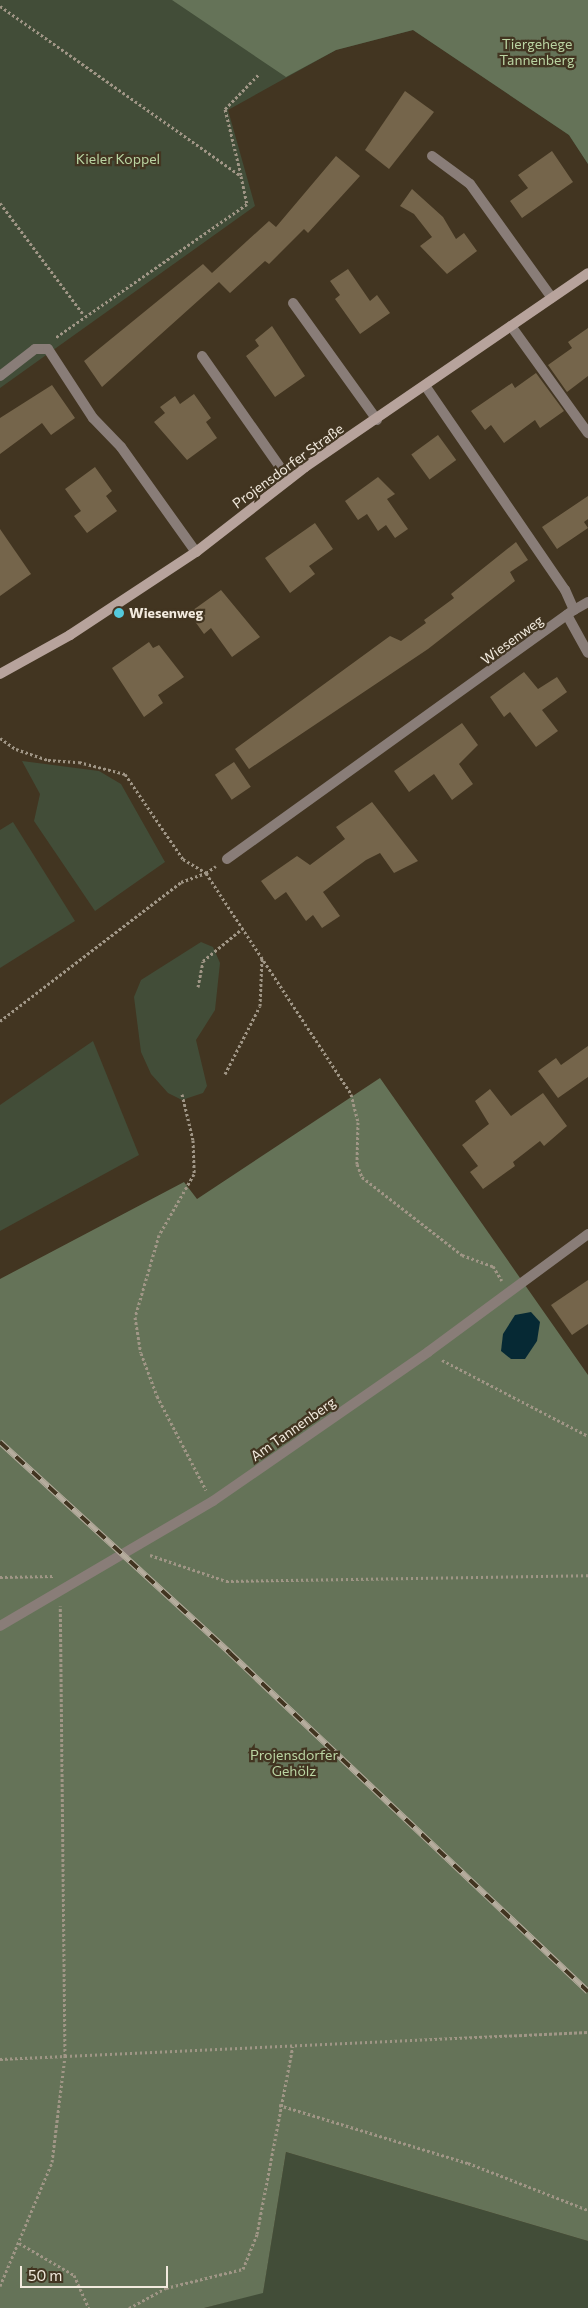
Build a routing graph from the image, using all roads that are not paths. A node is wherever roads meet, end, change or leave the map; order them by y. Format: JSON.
{"nodes":[{"id":1,"x":432,"y":156,"type":"dead end"},
{"id":2,"x":588,"y":273,"type":"edge"},
{"id":3,"x":552,"y":298,"type":"junction"},
{"id":4,"x":293,"y":303,"type":"dead end"},
{"id":5,"x":511,"y":326,"type":"junction"},
{"id":6,"x":202,"y":356,"type":"dead end"},
{"id":7,"x":0,"y":376,"type":"edge"},
{"id":8,"x":426,"y":387,"type":"junction"},
{"id":9,"x":377,"y":420,"type":"junction"},
{"id":10,"x":588,"y":433,"type":"edge"},
{"id":11,"x":289,"y":480,"type":"junction"},
{"id":12,"x":196,"y":552,"type":"junction"},
{"id":13,"x":588,"y":602,"type":"edge"},
{"id":14,"x":570,"y":613,"type":"junction"},
{"id":15,"x":588,"y":653,"type":"edge"},
{"id":16,"x":0,"y":674,"type":"edge"},
{"id":17,"x":227,"y":859,"type":"dead end"},
{"id":18,"x":588,"y":1234,"type":"edge"},
{"id":19,"x":0,"y":1626,"type":"edge"}],
"edges":[{"from":1,"to":3,"type":"street"},
{"from":2,"to":3,"type":"street","name":"Projensdorfer Straße"},
{"from":3,"to":5,"type":"street","name":"Projensdorfer Straße"},
{"from":4,"to":9,"type":"street"},
{"from":5,"to":8,"type":"street","name":"Projensdorfer Straße"},
{"from":5,"to":10,"type":"street"},
{"from":6,"to":11,"type":"street"},
{"from":7,"to":12,"type":"street"},
{"from":8,"to":9,"type":"street","name":"Projensdorfer Straße"},
{"from":8,"to":14,"type":"street"},
{"from":9,"to":11,"type":"street","name":"Projensdorfer Straße"},
{"from":11,"to":12,"type":"street","name":"Projensdorfer Straße"},
{"from":12,"to":16,"type":"street","name":"Projensdorfer Straße"},
{"from":13,"to":14,"type":"street","name":"Wiesenweg"},
{"from":14,"to":15,"type":"street"},
{"from":14,"to":17,"type":"street","name":"Wiesenweg"},
{"from":18,"to":19,"type":"street","name":"Am Tannenberg"}]}
